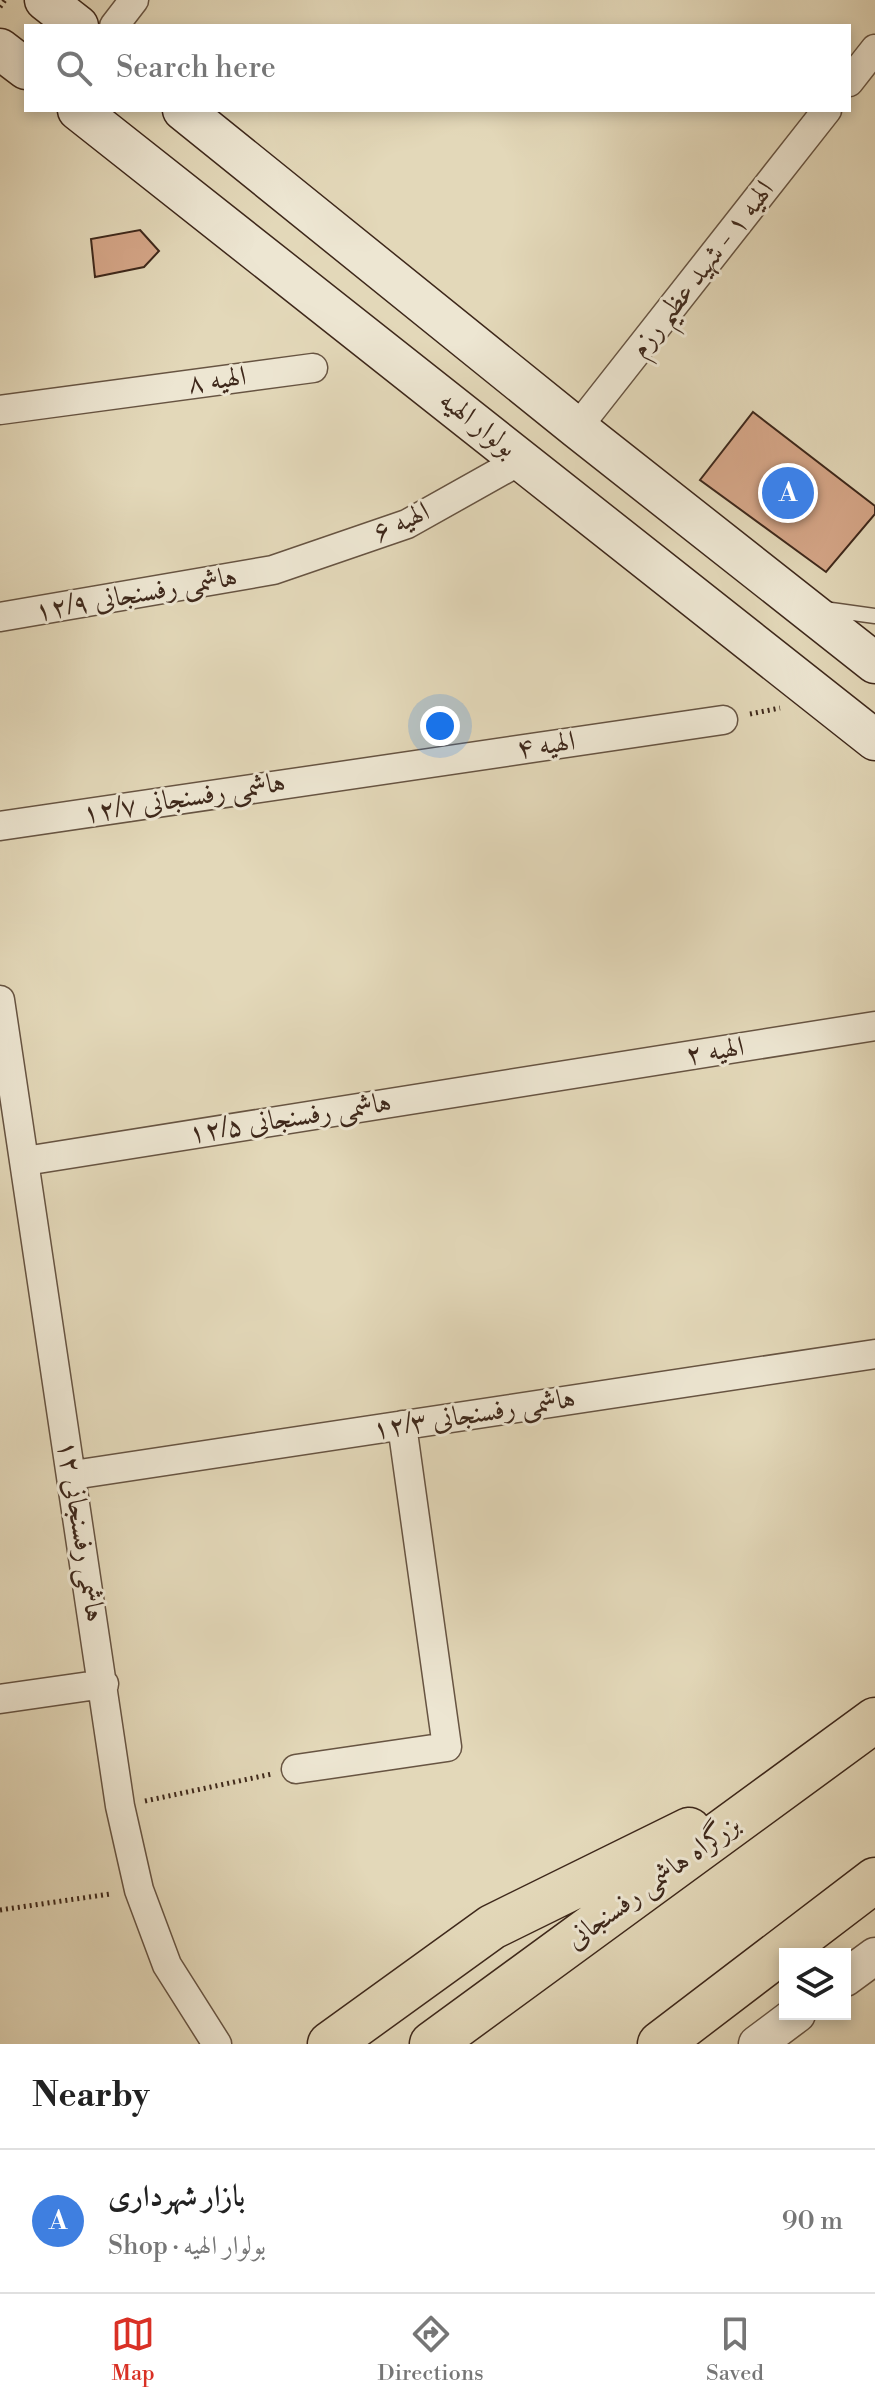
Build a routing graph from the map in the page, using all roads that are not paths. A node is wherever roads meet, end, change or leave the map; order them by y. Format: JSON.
{"nodes":[{"id":1,"x":45,"y":0,"type":"edge"},
{"id":2,"x":134,"y":0,"type":"edge"},
{"id":3,"x":75,"y":24,"type":"edge"},
{"id":4,"x":116,"y":24,"type":"edge"},
{"id":5,"x":0,"y":49,"type":"edge"},
{"id":6,"x":875,"y":49,"type":"edge"},
{"id":7,"x":24,"y":67,"type":"edge"},
{"id":8,"x":851,"y":79,"type":"edge"},
{"id":9,"x":81,"y":112,"type":"edge"},
{"id":10,"x":185,"y":112,"type":"edge"},
{"id":11,"x":825,"y":112,"type":"edge"},
{"id":12,"x":313,"y":368,"type":"dead end"},
{"id":13,"x":0,"y":410,"type":"edge"},
{"id":14,"x":577,"y":428,"type":"junction"},
{"id":15,"x":523,"y":459,"type":"junction"},
{"id":16,"x":273,"y":570,"type":"joint"},
{"id":17,"x":806,"y":607,"type":"junction"},
{"id":18,"x":875,"y":616,"type":"edge"},
{"id":19,"x":0,"y":617,"type":"edge"},
{"id":20,"x":875,"y":663,"type":"edge"},
{"id":21,"x":723,"y":720,"type":"road end"},
{"id":22,"x":875,"y":740,"type":"edge"},
{"id":23,"x":368,"y":770,"type":"joint"},
{"id":24,"x":0,"y":826,"type":"edge"},
{"id":25,"x":0,"y":1000,"type":"edge"},
{"id":26,"x":875,"y":1026,"type":"edge"},
{"id":27,"x":556,"y":1075,"type":"joint"},
{"id":28,"x":25,"y":1161,"type":"junction"},
{"id":29,"x":875,"y":1354,"type":"edge"},
{"id":30,"x":402,"y":1425,"type":"junction"},
{"id":31,"x":73,"y":1475,"type":"junction"},
{"id":32,"x":104,"y":1684,"type":"junction"},
{"id":33,"x":0,"y":1699,"type":"edge"},
{"id":34,"x":875,"y":1720,"type":"edge"},
{"id":35,"x":296,"y":1769,"type":"road end"},
{"id":36,"x":795,"y":1778,"type":"junction"},
{"id":37,"x":875,"y":1880,"type":"edge"},
{"id":38,"x":875,"y":1956,"type":"edge"},
{"id":39,"x":851,"y":1974,"type":"edge"},
{"id":40,"x":789,"y":2020,"type":"edge"},
{"id":41,"x":217,"y":2044,"type":"edge"},
{"id":42,"x":330,"y":2044,"type":"edge"},
{"id":43,"x":432,"y":2044,"type":"edge"},
{"id":44,"x":660,"y":2044,"type":"edge"},
{"id":45,"x":757,"y":2044,"type":"edge"}],
"edges":[{"from":1,"to":3,"type":"main road"},
{"from":2,"to":4,"type":"street"},
{"from":5,"to":7,"type":"main road"},
{"from":6,"to":8,"type":"street"},
{"from":9,"to":15,"type":"main road","name":"بولوار الهیه"},
{"from":10,"to":14,"type":"main road","name":"بولوار الهیه"},
{"from":11,"to":14,"type":"street","name":"الهیه ۱ - شهید عظیم رزم"},
{"from":12,"to":13,"type":"street","name":"الهیه ۸"},
{"from":14,"to":17,"type":"main road","name":"بولوار الهیه"},
{"from":15,"to":16,"type":"street","name":"الهیه ۶"},
{"from":15,"to":22,"type":"main road","name":"بولوار الهیه"},
{"from":16,"to":19,"type":"street","name":"هاشمی رفسنجانی ۱۲/۹"},
{"from":17,"to":18,"type":"lane"},
{"from":17,"to":20,"type":"main road","name":"بولوار الهیه"},
{"from":21,"to":23,"type":"street","name":"الهیه ۴"},
{"from":23,"to":24,"type":"street","name":"هاشمی رفسنجانی ۱۲/۷"},
{"from":25,"to":28,"type":"street","name":"هاشمی رفسنجانی ۱۲"},
{"from":26,"to":27,"type":"street","name":"الهیه ۲"},
{"from":27,"to":28,"type":"street","name":"هاشمی رفسنجانی ۱۲/۵"},
{"from":28,"to":31,"type":"street","name":"هاشمی رفسنجانی ۱۲"},
{"from":29,"to":30,"type":"street","name":"هاشمی رفسنجانی ۱۲/۳"},
{"from":30,"to":31,"type":"street","name":"هاشمی رفسنجانی ۱۲/۳"},
{"from":30,"to":35,"type":"street"},
{"from":31,"to":32,"type":"street","name":"هاشمی رفسنجانی ۱۲"},
{"from":32,"to":33,"type":"street"},
{"from":32,"to":41,"type":"street","name":"هاشمی رفسنجانی ۱۲"},
{"from":34,"to":36,"type":"highway","name":"بزرگراه هاشمی رفسنجانی"},
{"from":36,"to":42,"type":"highway"},
{"from":36,"to":43,"type":"highway","name":"بزرگراه هاشمی رفسنجانی"},
{"from":37,"to":44,"type":"highway"},
{"from":38,"to":39,"type":"street"},
{"from":40,"to":45,"type":"street"}]}
